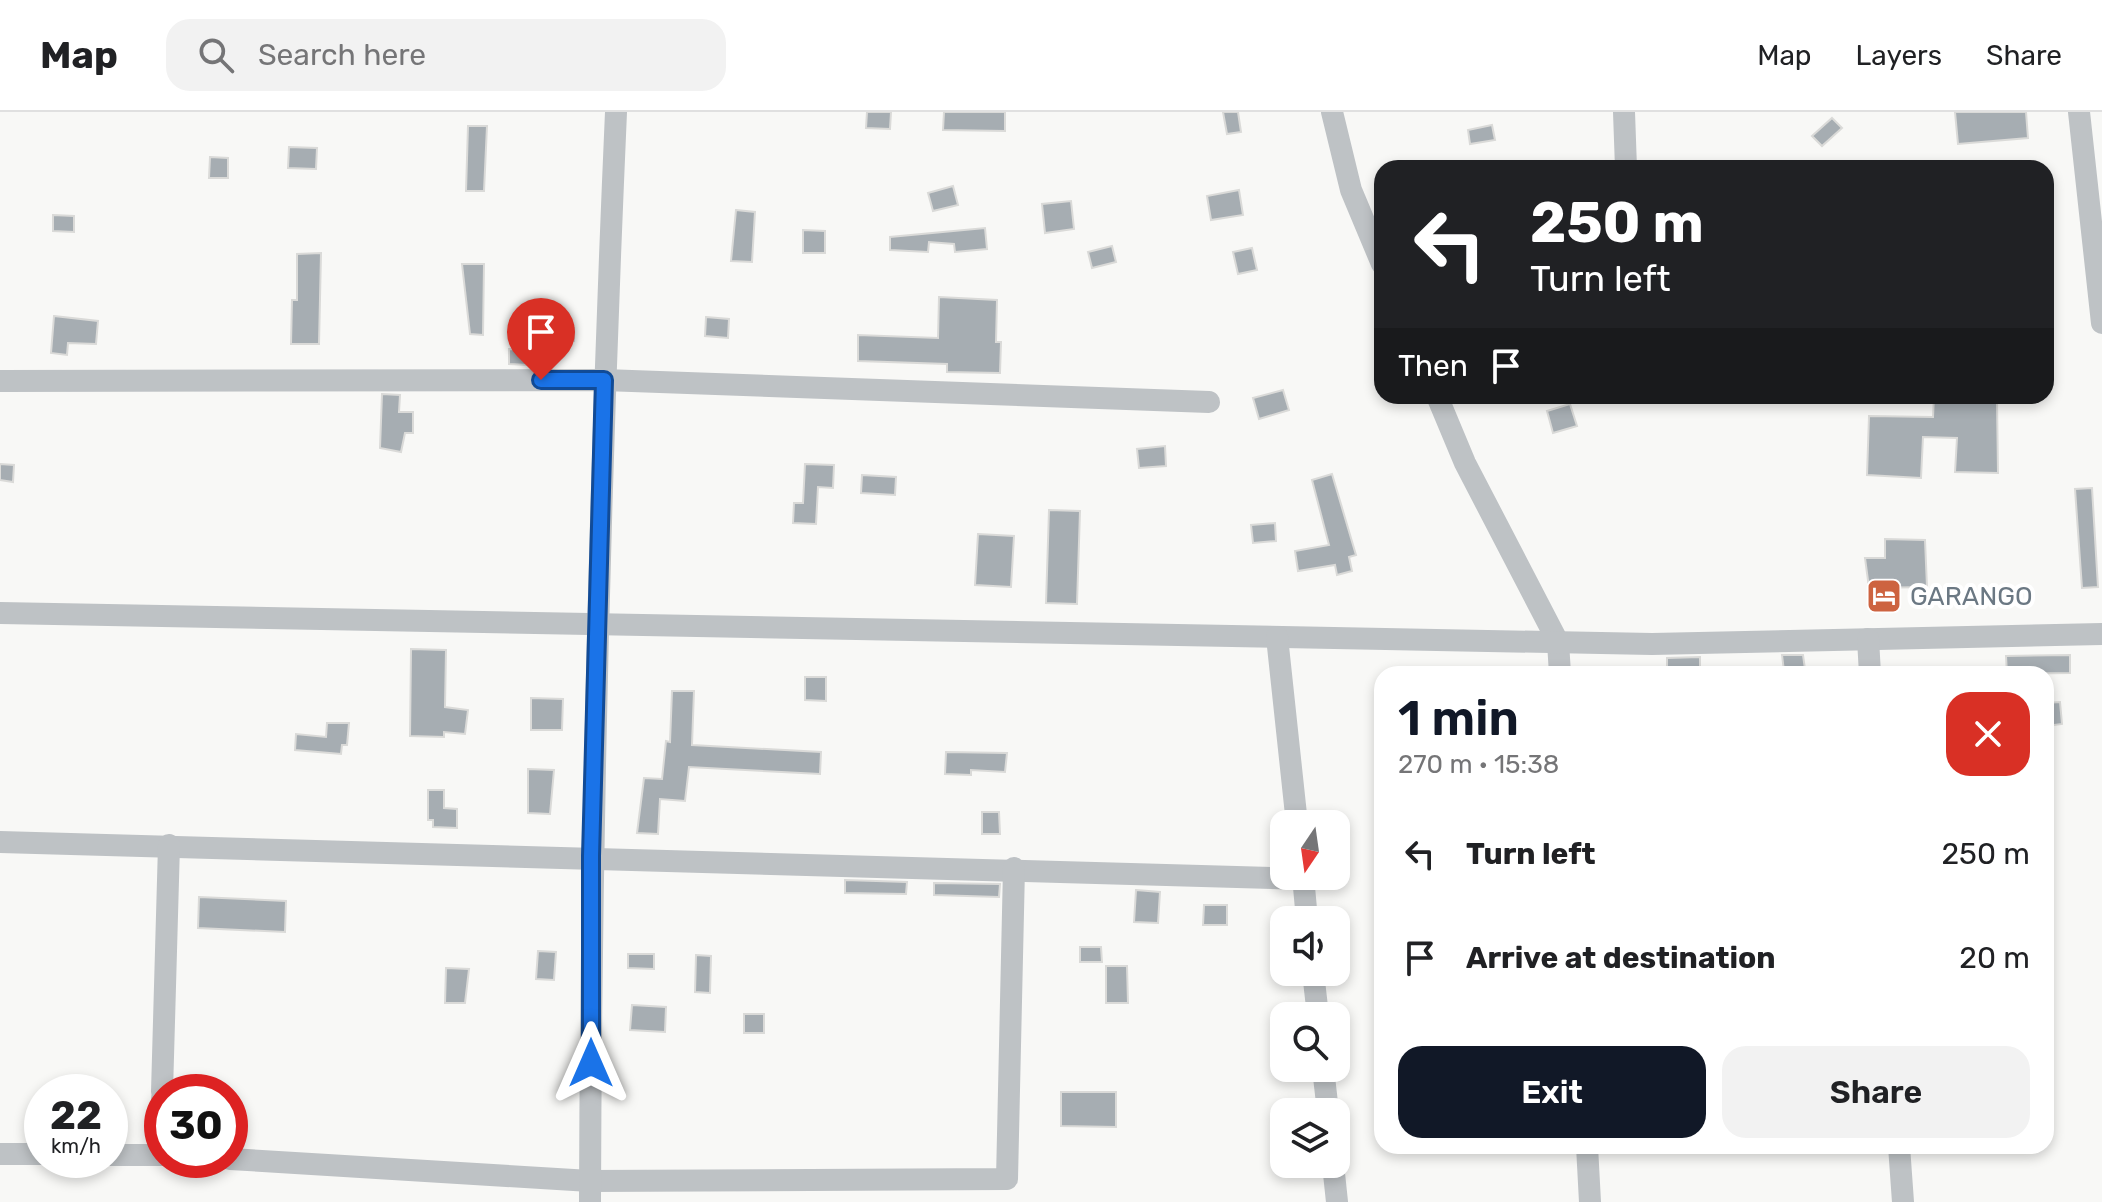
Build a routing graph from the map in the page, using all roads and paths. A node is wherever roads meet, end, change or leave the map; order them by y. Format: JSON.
{"nodes":[{"id":1,"x":616,"y":112,"type":"edge"},
{"id":2,"x":1332,"y":112,"type":"edge"},
{"id":3,"x":1624,"y":112,"type":"edge"},
{"id":4,"x":2079,"y":112,"type":"edge"},
{"id":5,"x":1626,"y":160,"type":"edge"},
{"id":6,"x":1374,"y":245,"type":"edge"},
{"id":7,"x":2102,"y":323,"type":"edge"},
{"id":8,"x":604,"y":380,"type":"junction"},
{"id":9,"x":0,"y":381,"type":"edge"},
{"id":10,"x":1209,"y":402,"type":"dead end"},
{"id":11,"x":1440,"y":404,"type":"edge"},
{"id":12,"x":0,"y":613,"type":"edge"},
{"id":13,"x":597,"y":623,"type":"junction"},
{"id":14,"x":2102,"y":634,"type":"edge"},
{"id":15,"x":1277,"y":637,"type":"junction"},
{"id":16,"x":1868,"y":639,"type":"junction"},
{"id":17,"x":1558,"y":642,"type":"junction"},
{"id":18,"x":1560,"y":666,"type":"edge"},
{"id":19,"x":1870,"y":666,"type":"edge"},
{"id":20,"x":1296,"y":810,"type":"edge"},
{"id":21,"x":0,"y":842,"type":"edge"},
{"id":22,"x":169,"y":845,"type":"junction"},
{"id":23,"x":591,"y":856,"type":"junction"},
{"id":24,"x":1014,"y":868,"type":"junction"},
{"id":25,"x":1270,"y":877,"type":"edge"},
{"id":26,"x":163,"y":1074,"type":"edge"},
{"id":27,"x":0,"y":1154,"type":"edge"},
{"id":28,"x":24,"y":1154,"type":"edge"},
{"id":29,"x":1587,"y":1154,"type":"edge"},
{"id":30,"x":1900,"y":1154,"type":"edge"},
{"id":31,"x":248,"y":1161,"type":"edge"},
{"id":32,"x":1334,"y":1178,"type":"edge"},
{"id":33,"x":590,"y":1191,"type":"edge"},
{"id":34,"x":1337,"y":1202,"type":"edge"},
{"id":35,"x":1590,"y":1202,"type":"edge"},
{"id":36,"x":1903,"y":1202,"type":"edge"}],
"edges":[{"from":1,"to":8,"type":"street"},
{"from":2,"to":6,"type":"street"},
{"from":3,"to":5,"type":"street"},
{"from":4,"to":7,"type":"street"},
{"from":8,"to":9,"type":"street"},
{"from":8,"to":10,"type":"street"},
{"from":8,"to":13,"type":"street"},
{"from":11,"to":17,"type":"street"},
{"from":12,"to":13,"type":"street"},
{"from":13,"to":15,"type":"street"},
{"from":13,"to":23,"type":"street"},
{"from":14,"to":16,"type":"street"},
{"from":15,"to":17,"type":"street"},
{"from":15,"to":20,"type":"street"},
{"from":16,"to":17,"type":"street"},
{"from":16,"to":19,"type":"street"},
{"from":17,"to":18,"type":"street"},
{"from":21,"to":22,"type":"street"},
{"from":22,"to":23,"type":"street"},
{"from":22,"to":26,"type":"street"},
{"from":23,"to":24,"type":"street"},
{"from":23,"to":33,"type":"street"},
{"from":24,"to":25,"type":"street"},
{"from":24,"to":33,"type":"street"},
{"from":27,"to":28,"type":"street"},
{"from":29,"to":35,"type":"street"},
{"from":30,"to":36,"type":"street"},
{"from":31,"to":33,"type":"street"},
{"from":32,"to":34,"type":"street"}]}
